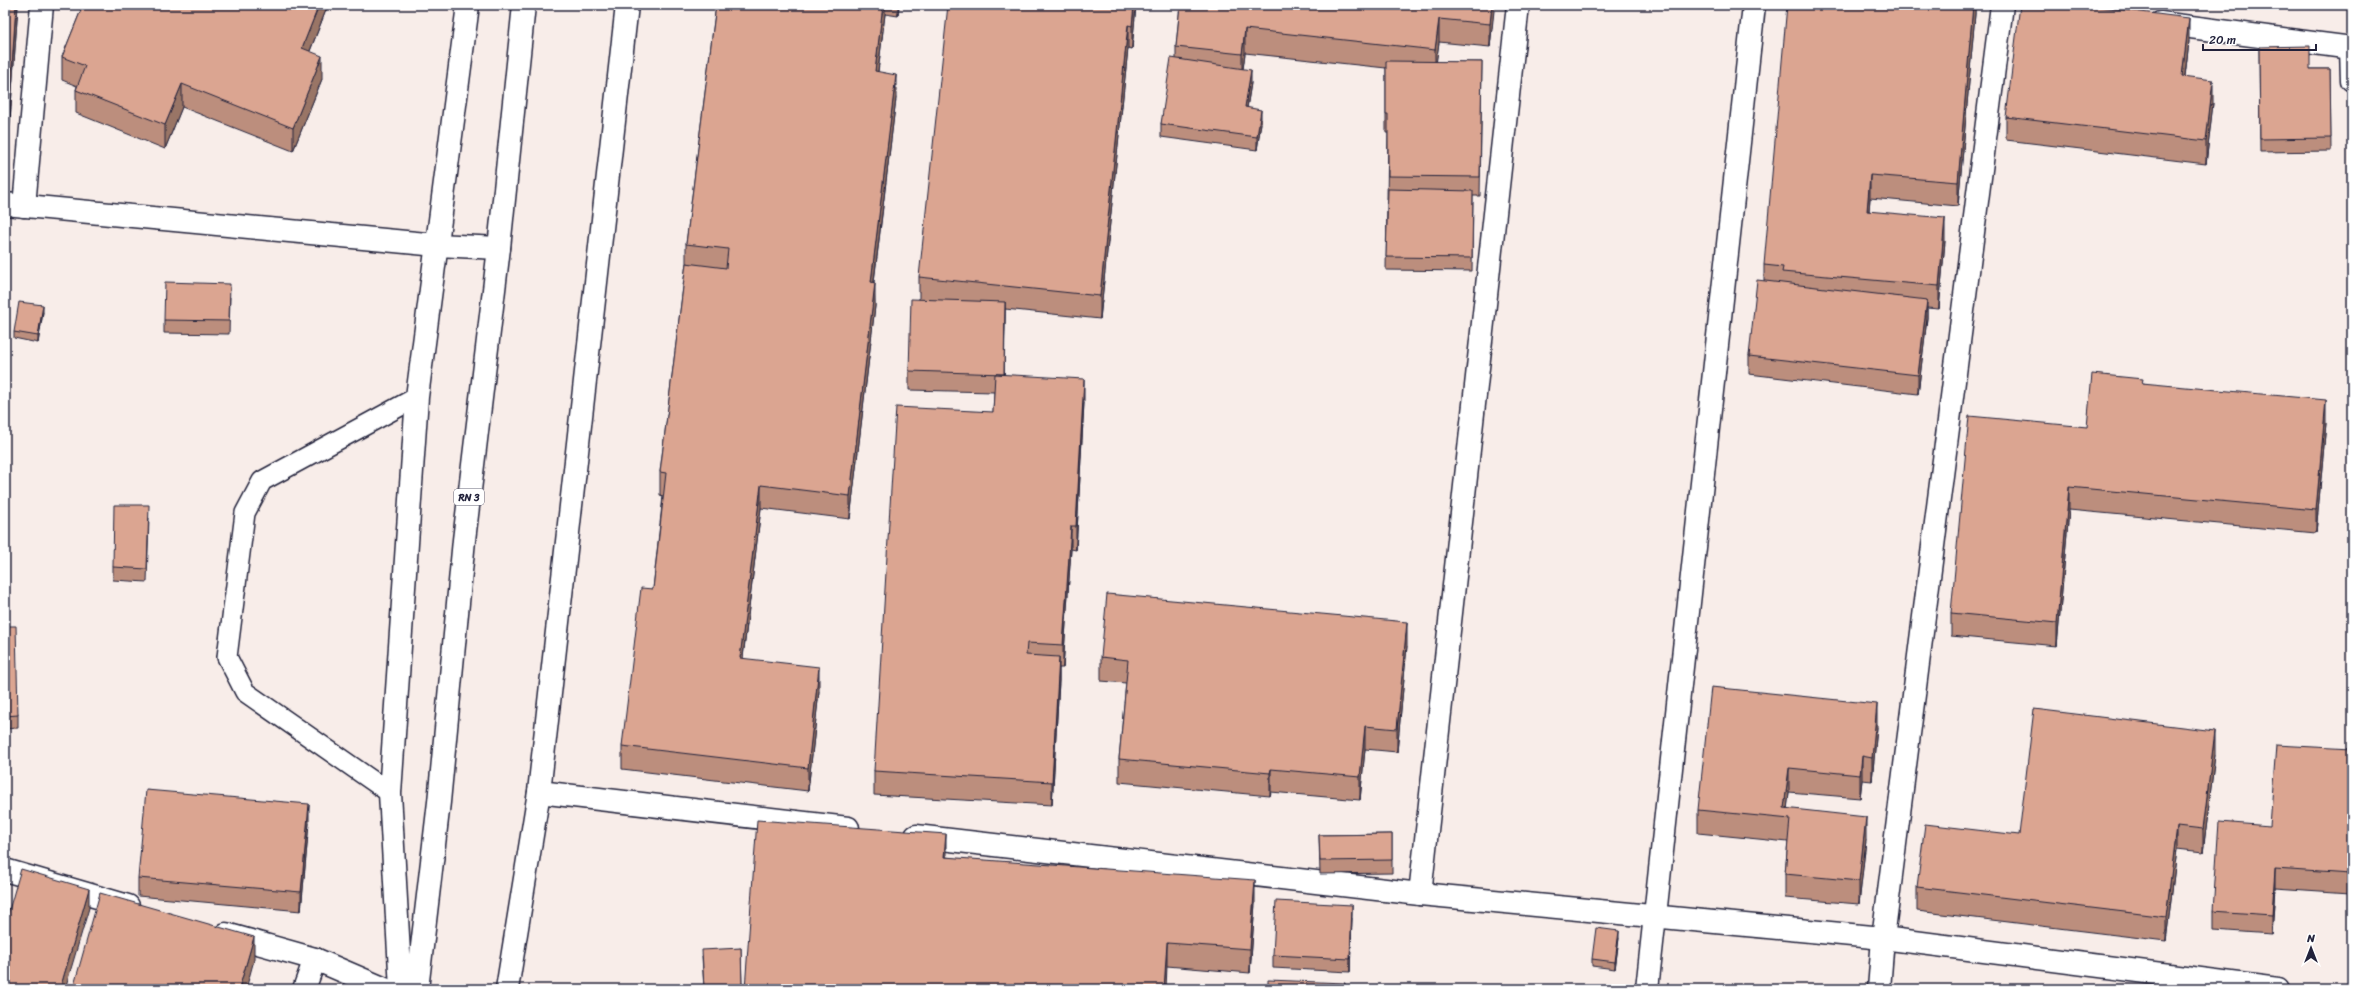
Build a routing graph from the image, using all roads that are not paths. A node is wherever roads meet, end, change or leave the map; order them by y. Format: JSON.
{"nodes":[{"id":1,"x":42,"y":5,"type":"edge"},
{"id":2,"x":468,"y":5,"type":"edge"},
{"id":3,"x":524,"y":5,"type":"edge"},
{"id":4,"x":627,"y":5,"type":"edge"},
{"id":5,"x":1518,"y":5,"type":"edge"},
{"id":6,"x":1754,"y":5,"type":"edge"},
{"id":7,"x":2002,"y":5,"type":"edge"},
{"id":8,"x":2141,"y":21,"type":"edge"},
{"id":9,"x":2351,"y":48,"type":"edge"},
{"id":10,"x":2352,"y":80,"type":"edge"},
{"id":11,"x":14,"y":205,"type":"edge"},
{"id":12,"x":437,"y":245,"type":"junction"},
{"id":13,"x":499,"y":248,"type":"junction"},
{"id":14,"x":417,"y":397,"type":"junction"},
{"id":15,"x":539,"y":792,"type":"junction"},
{"id":16,"x":390,"y":794,"type":"junction"},
{"id":17,"x":864,"y":830,"type":"edge"},
{"id":18,"x":896,"y":834,"type":"edge"},
{"id":19,"x":5,"y":870,"type":"edge"},
{"id":20,"x":1420,"y":894,"type":"junction"},
{"id":21,"x":150,"y":912,"type":"edge"},
{"id":22,"x":1655,"y":917,"type":"junction"},
{"id":23,"x":204,"y":928,"type":"edge"},
{"id":24,"x":1883,"y":938,"type":"junction"},
{"id":25,"x":316,"y":959,"type":"junction"},
{"id":26,"x":304,"y":989,"type":"edge"},
{"id":27,"x":385,"y":989,"type":"edge"},
{"id":28,"x":401,"y":989,"type":"edge"},
{"id":29,"x":417,"y":989,"type":"edge"},
{"id":30,"x":508,"y":989,"type":"edge"},
{"id":31,"x":1647,"y":989,"type":"edge"},
{"id":32,"x":1879,"y":989,"type":"edge"},
{"id":33,"x":2278,"y":989,"type":"edge"}],
"edges":[{"from":1,"to":11,"type":"main road"},
{"from":2,"to":12,"type":"main road"},
{"from":3,"to":13,"type":"main road","number":"RN 3"},
{"from":4,"to":15,"type":"main road"},
{"from":5,"to":20,"type":"main road"},
{"from":6,"to":22,"type":"main road"},
{"from":7,"to":24,"type":"main road"},
{"from":8,"to":9,"type":"main road"},
{"from":9,"to":10,"type":"main road"},
{"from":11,"to":12,"type":"main road"},
{"from":12,"to":13,"type":"main road"},
{"from":12,"to":14,"type":"main road"},
{"from":13,"to":29,"type":"main road","number":"RN 3"},
{"from":14,"to":16,"type":"main road"},
{"from":14,"to":16,"type":"lane"},
{"from":15,"to":17,"type":"main road"},
{"from":15,"to":30,"type":"main road"},
{"from":16,"to":28,"type":"main road"},
{"from":18,"to":20,"type":"main road"},
{"from":19,"to":21,"type":"main road"},
{"from":20,"to":22,"type":"main road"},
{"from":22,"to":24,"type":"main road"},
{"from":22,"to":31,"type":"main road"},
{"from":23,"to":25,"type":"main road"},
{"from":24,"to":32,"type":"main road"},
{"from":24,"to":33,"type":"main road"},
{"from":25,"to":26,"type":"main road"},
{"from":25,"to":27,"type":"main road"}]}
